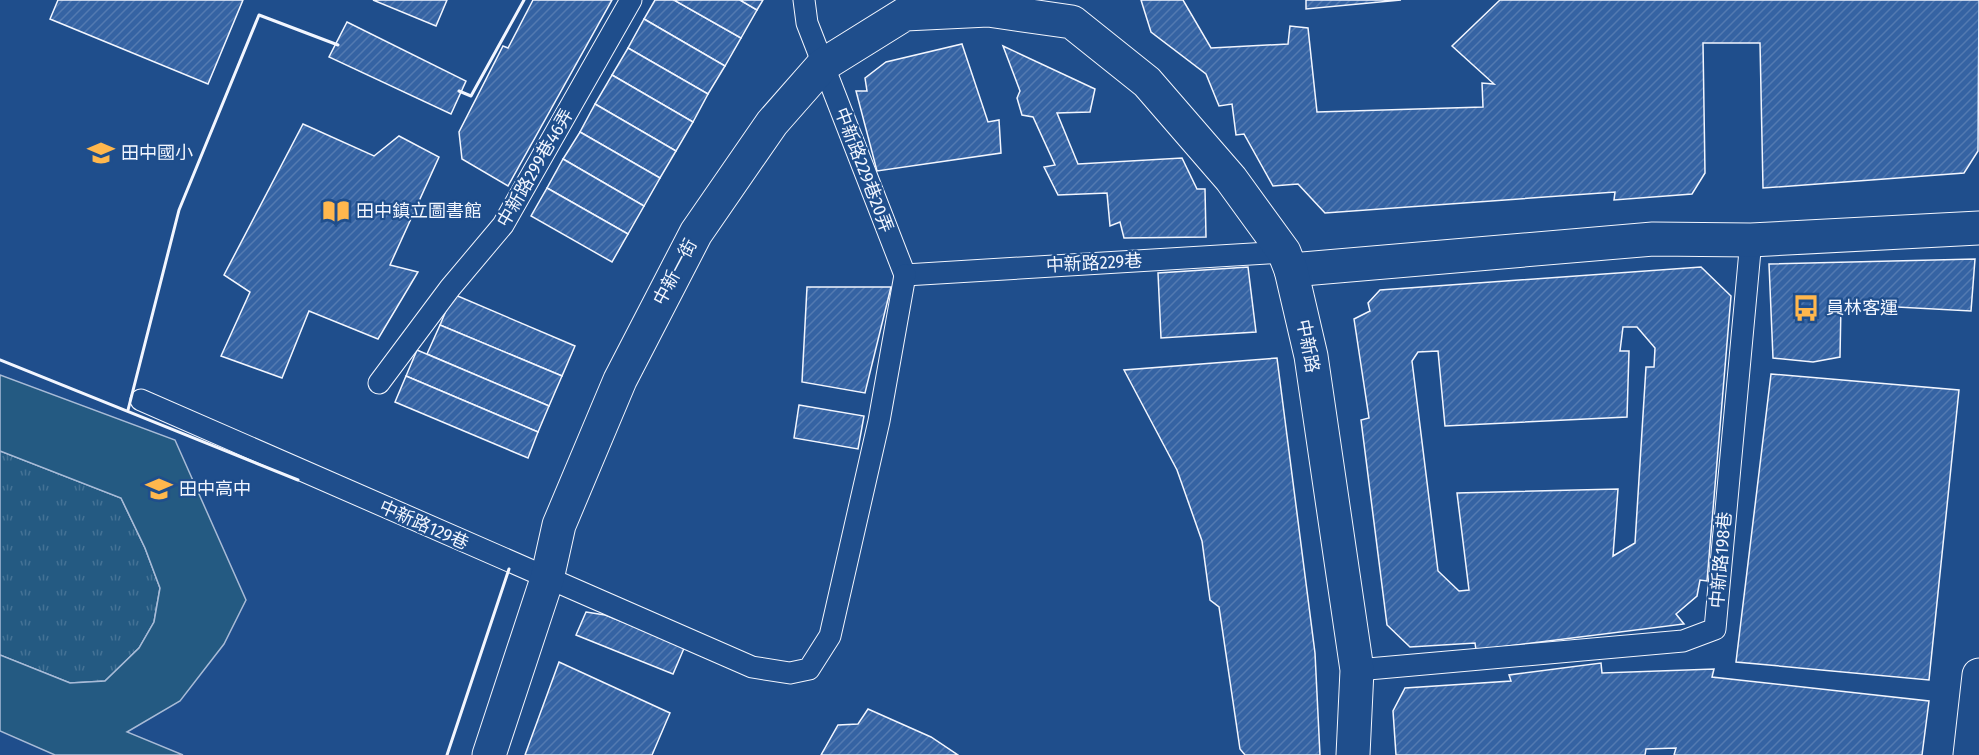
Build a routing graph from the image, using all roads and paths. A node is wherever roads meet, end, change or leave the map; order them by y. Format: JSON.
{"nodes":[{"id":1,"x":631,"y":0,"type":"edge"},
{"id":2,"x":804,"y":0,"type":"edge"},
{"id":3,"x":1075,"y":11,"type":"edge"},
{"id":4,"x":823,"y":65,"type":"junction"},
{"id":5,"x":1979,"y":228,"type":"edge"},
{"id":6,"x":1751,"y":240,"type":"junction"},
{"id":7,"x":1287,"y":261,"type":"junction"},
{"id":8,"x":905,"y":275,"type":"junction"},
{"id":9,"x":380,"y":383,"type":"dead end"},
{"id":10,"x":141,"y":400,"type":"dead end"},
{"id":11,"x":547,"y":579,"type":"junction"},
{"id":12,"x":1357,"y":670,"type":"junction"},
{"id":13,"x":1978,"y":690,"type":"edge"},
{"id":14,"x":489,"y":755,"type":"edge"},
{"id":15,"x":1353,"y":755,"type":"edge"},
{"id":16,"x":1970,"y":755,"type":"edge"}],
"edges":[{"from":1,"to":9,"type":"lane","name":"中新路299巷46弄"},
{"from":2,"to":4,"type":"lane"},
{"from":3,"to":4,"type":"street","name":"中新一街"},
{"from":3,"to":7,"type":"street","name":"中新路"},
{"from":4,"to":8,"type":"lane","name":"中新路229巷20弄"},
{"from":4,"to":11,"type":"street","name":"中新一街"},
{"from":5,"to":6,"type":"street"},
{"from":6,"to":7,"type":"street"},
{"from":6,"to":12,"type":"lane","name":"中新路198巷"},
{"from":7,"to":8,"type":"lane","name":"中新路229巷"},
{"from":7,"to":12,"type":"street","name":"中新路"},
{"from":8,"to":11,"type":"lane","name":"中新路129巷"},
{"from":10,"to":11,"type":"lane","name":"中新路129巷"},
{"from":11,"to":14,"type":"street","name":"中新一街"},
{"from":12,"to":15,"type":"street","name":"中新路"},
{"from":13,"to":16,"type":"street"}]}
